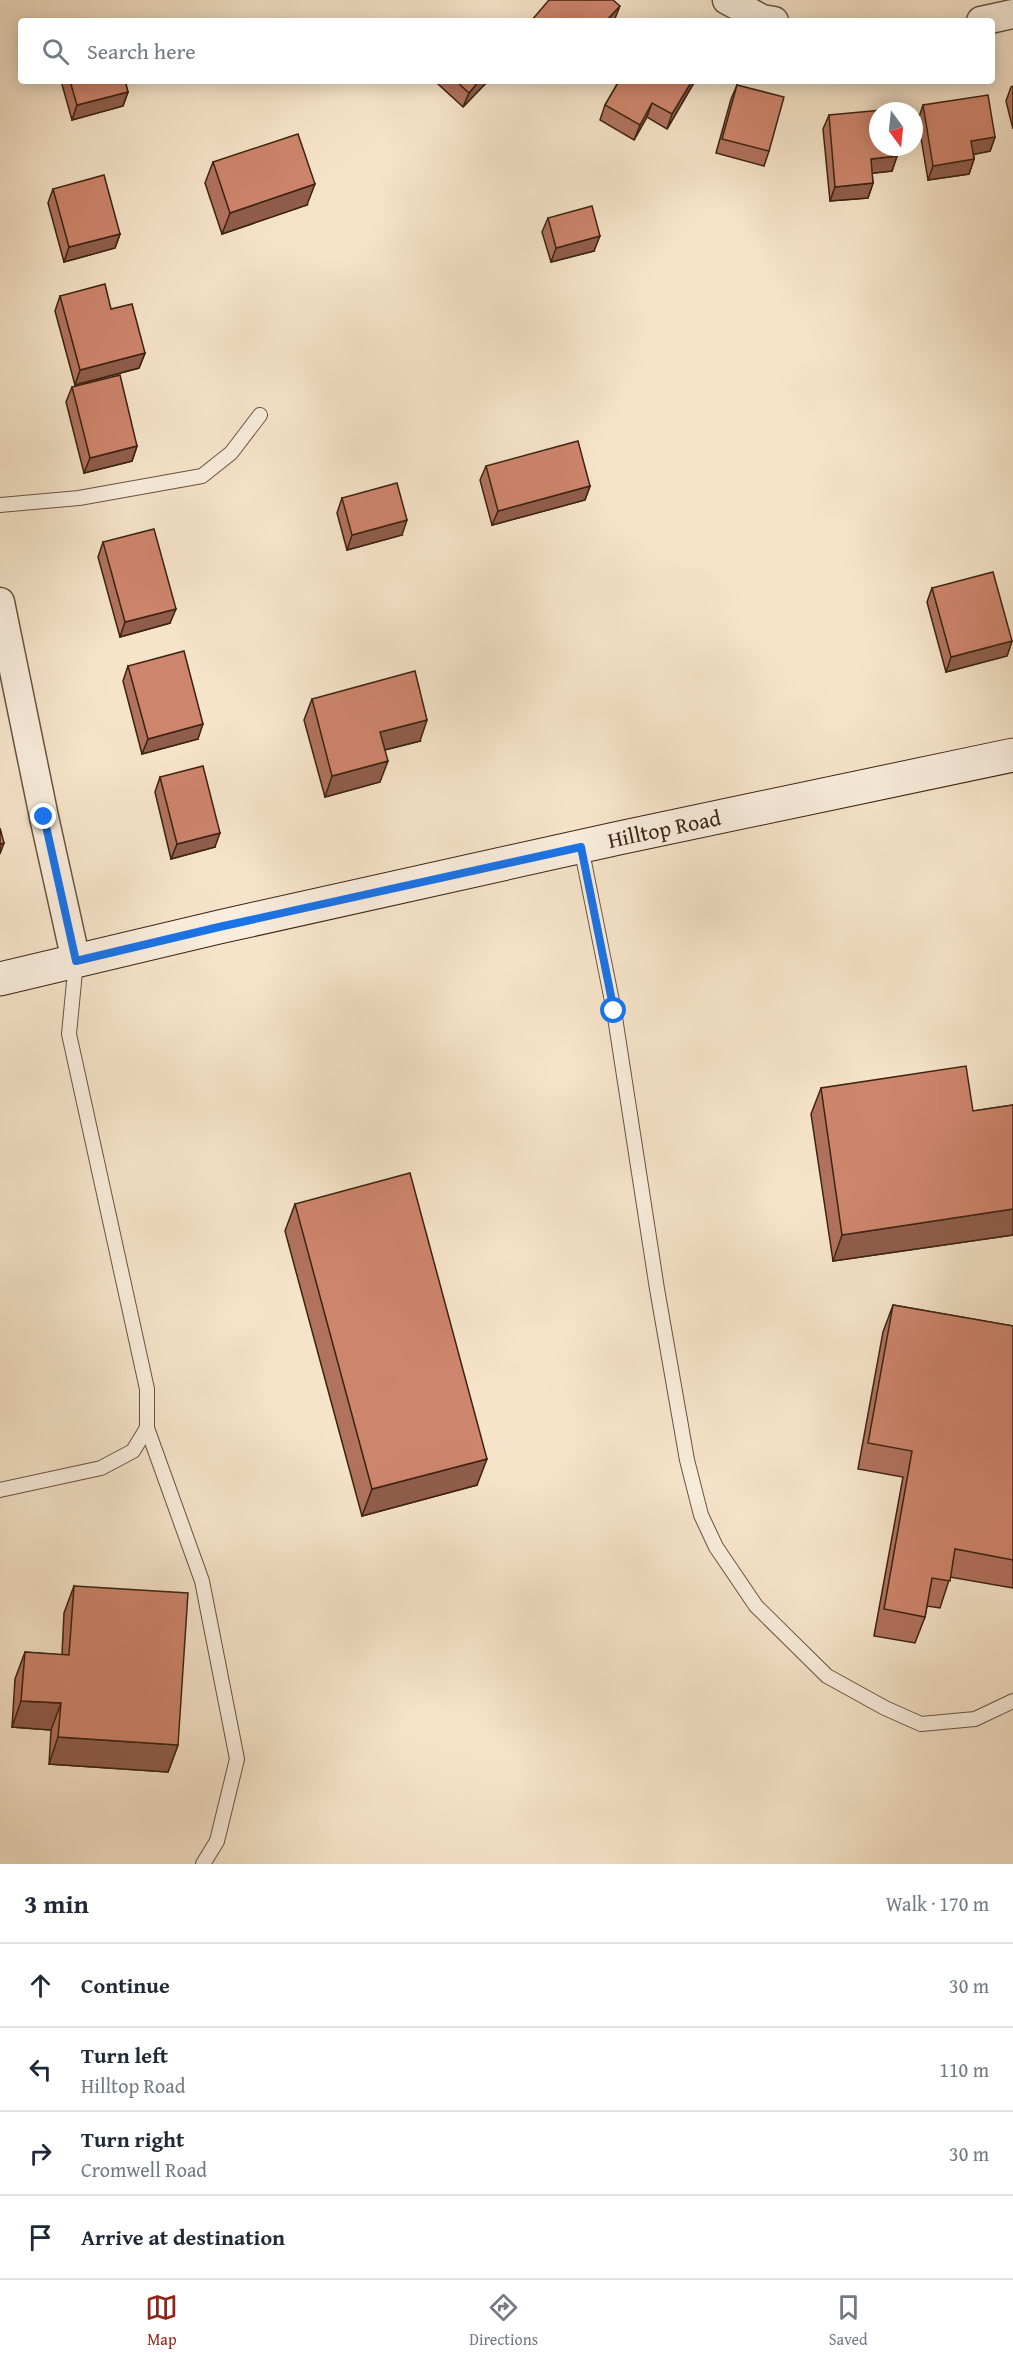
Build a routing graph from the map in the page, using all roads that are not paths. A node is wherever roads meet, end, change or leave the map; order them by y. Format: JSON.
{"nodes":[{"id":1,"x":727,"y":0,"type":"edge"},
{"id":2,"x":1013,"y":14,"type":"edge"},
{"id":3,"x":760,"y":18,"type":"edge"},
{"id":4,"x":995,"y":18,"type":"edge"},
{"id":5,"x":260,"y":415,"type":"dead end"},
{"id":6,"x":0,"y":505,"type":"edge"},
{"id":7,"x":0,"y":602,"type":"edge"},
{"id":8,"x":1013,"y":755,"type":"edge"},
{"id":9,"x":581,"y":847,"type":"junction"},
{"id":10,"x":76,"y":961,"type":"junction"},
{"id":11,"x":0,"y":979,"type":"edge"},
{"id":12,"x":147,"y":1428,"type":"junction"},
{"id":13,"x":0,"y":1490,"type":"edge"},
{"id":14,"x":1013,"y":1701,"type":"edge"},
{"id":15,"x":203,"y":1864,"type":"edge"}],
"edges":[{"from":1,"to":3,"type":"street"},
{"from":2,"to":4,"type":"street"},
{"from":5,"to":6,"type":"lane"},
{"from":7,"to":10,"type":"street"},
{"from":8,"to":9,"type":"main road","name":"Hilltop Road"},
{"from":9,"to":10,"type":"main road","name":"Hilltop Road"},
{"from":9,"to":14,"type":"lane"},
{"from":10,"to":11,"type":"main road","name":"Hilltop Road"},
{"from":10,"to":12,"type":"lane"},
{"from":12,"to":13,"type":"lane"},
{"from":12,"to":15,"type":"lane"}]}
